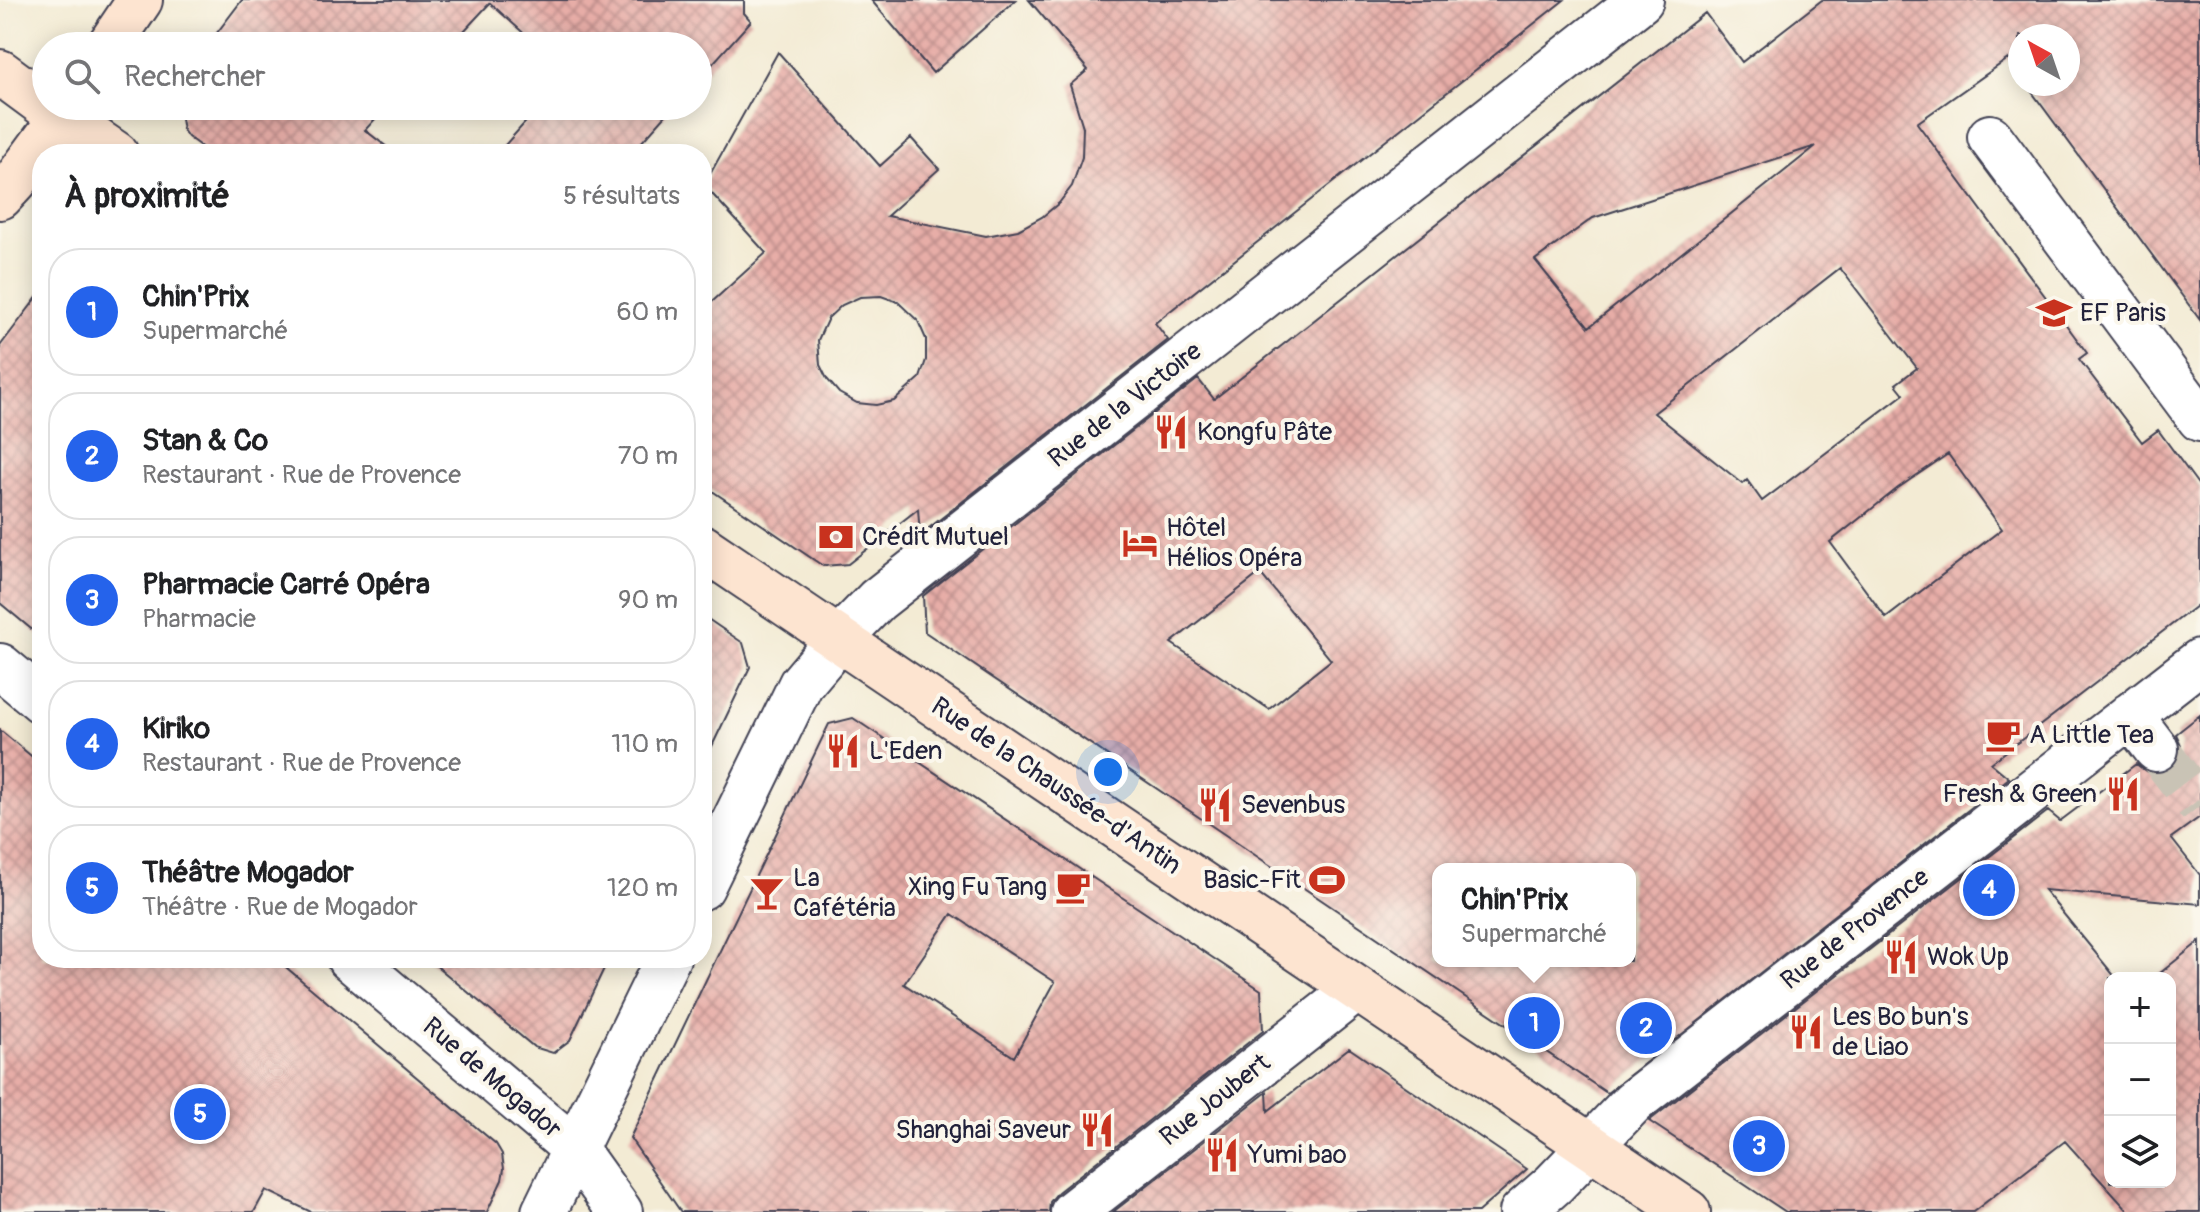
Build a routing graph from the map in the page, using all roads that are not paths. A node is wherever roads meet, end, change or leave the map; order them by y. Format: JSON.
{"nodes":[{"id":1,"x":140,"y":0,"type":"edge"},
{"id":2,"x":1641,"y":0,"type":"edge"},
{"id":3,"x":118,"y":32,"type":"edge"},
{"id":4,"x":0,"y":72,"type":"edge"},
{"id":5,"x":32,"y":93,"type":"edge"},
{"id":6,"x":49,"y":120,"type":"edge"},
{"id":7,"x":71,"y":120,"type":"edge"},
{"id":8,"x":1990,"y":137,"type":"dead end"},
{"id":9,"x":34,"y":144,"type":"edge"},
{"id":10,"x":103,"y":144,"type":"edge"},
{"id":11,"x":32,"y":147,"type":"edge"},
{"id":12,"x":0,"y":197,"type":"edge"},
{"id":13,"x":2200,"y":419,"type":"edge"},
{"id":14,"x":712,"y":554,"type":"edge"},
{"id":15,"x":839,"y":639,"type":"junction"},
{"id":16,"x":2200,"y":661,"type":"edge"},
{"id":17,"x":0,"y":666,"type":"edge"},
{"id":18,"x":32,"y":693,"type":"edge"},
{"id":19,"x":712,"y":866,"type":"edge"},
{"id":20,"x":361,"y":968,"type":"edge"},
{"id":21,"x":663,"y":968,"type":"edge"},
{"id":22,"x":1357,"y":989,"type":"junction"},
{"id":23,"x":1591,"y":1146,"type":"junction"},
{"id":24,"x":575,"y":1149,"type":"junction"},
{"id":25,"x":544,"y":1212,"type":"edge"},
{"id":26,"x":620,"y":1212,"type":"edge"},
{"id":27,"x":1073,"y":1212,"type":"edge"},
{"id":28,"x":1522,"y":1212,"type":"edge"},
{"id":29,"x":1688,"y":1212,"type":"edge"}],
"edges":[{"from":1,"to":3,"type":"main road"},
{"from":2,"to":15,"type":"street","name":"Rue de la Victoire"},
{"from":4,"to":5,"type":"main road"},
{"from":6,"to":9,"type":"main road"},
{"from":7,"to":10,"type":"main road"},
{"from":8,"to":13,"type":"street"},
{"from":11,"to":12,"type":"main road"},
{"from":14,"to":15,"type":"main road","name":"Rue de la Chaussée-d'Antin"},
{"from":15,"to":19,"type":"street","name":"Rue de la Victoire"},
{"from":15,"to":22,"type":"main road","name":"Rue de la Chaussée-d'Antin"},
{"from":16,"to":23,"type":"street","name":"Rue de Provence"},
{"from":17,"to":18,"type":"street"},
{"from":20,"to":24,"type":"street","name":"Rue de Mogador"},
{"from":21,"to":24,"type":"street"},
{"from":22,"to":23,"type":"main road","name":"Rue de la Chaussée-d'Antin"},
{"from":22,"to":27,"type":"street","name":"Rue Joubert"},
{"from":23,"to":28,"type":"street","name":"Rue de Provence"},
{"from":23,"to":29,"type":"main road","name":"Rue de la Chaussée-d'Antin"},
{"from":24,"to":25,"type":"street"},
{"from":24,"to":26,"type":"street","name":"Rue de Mogador"}]}
